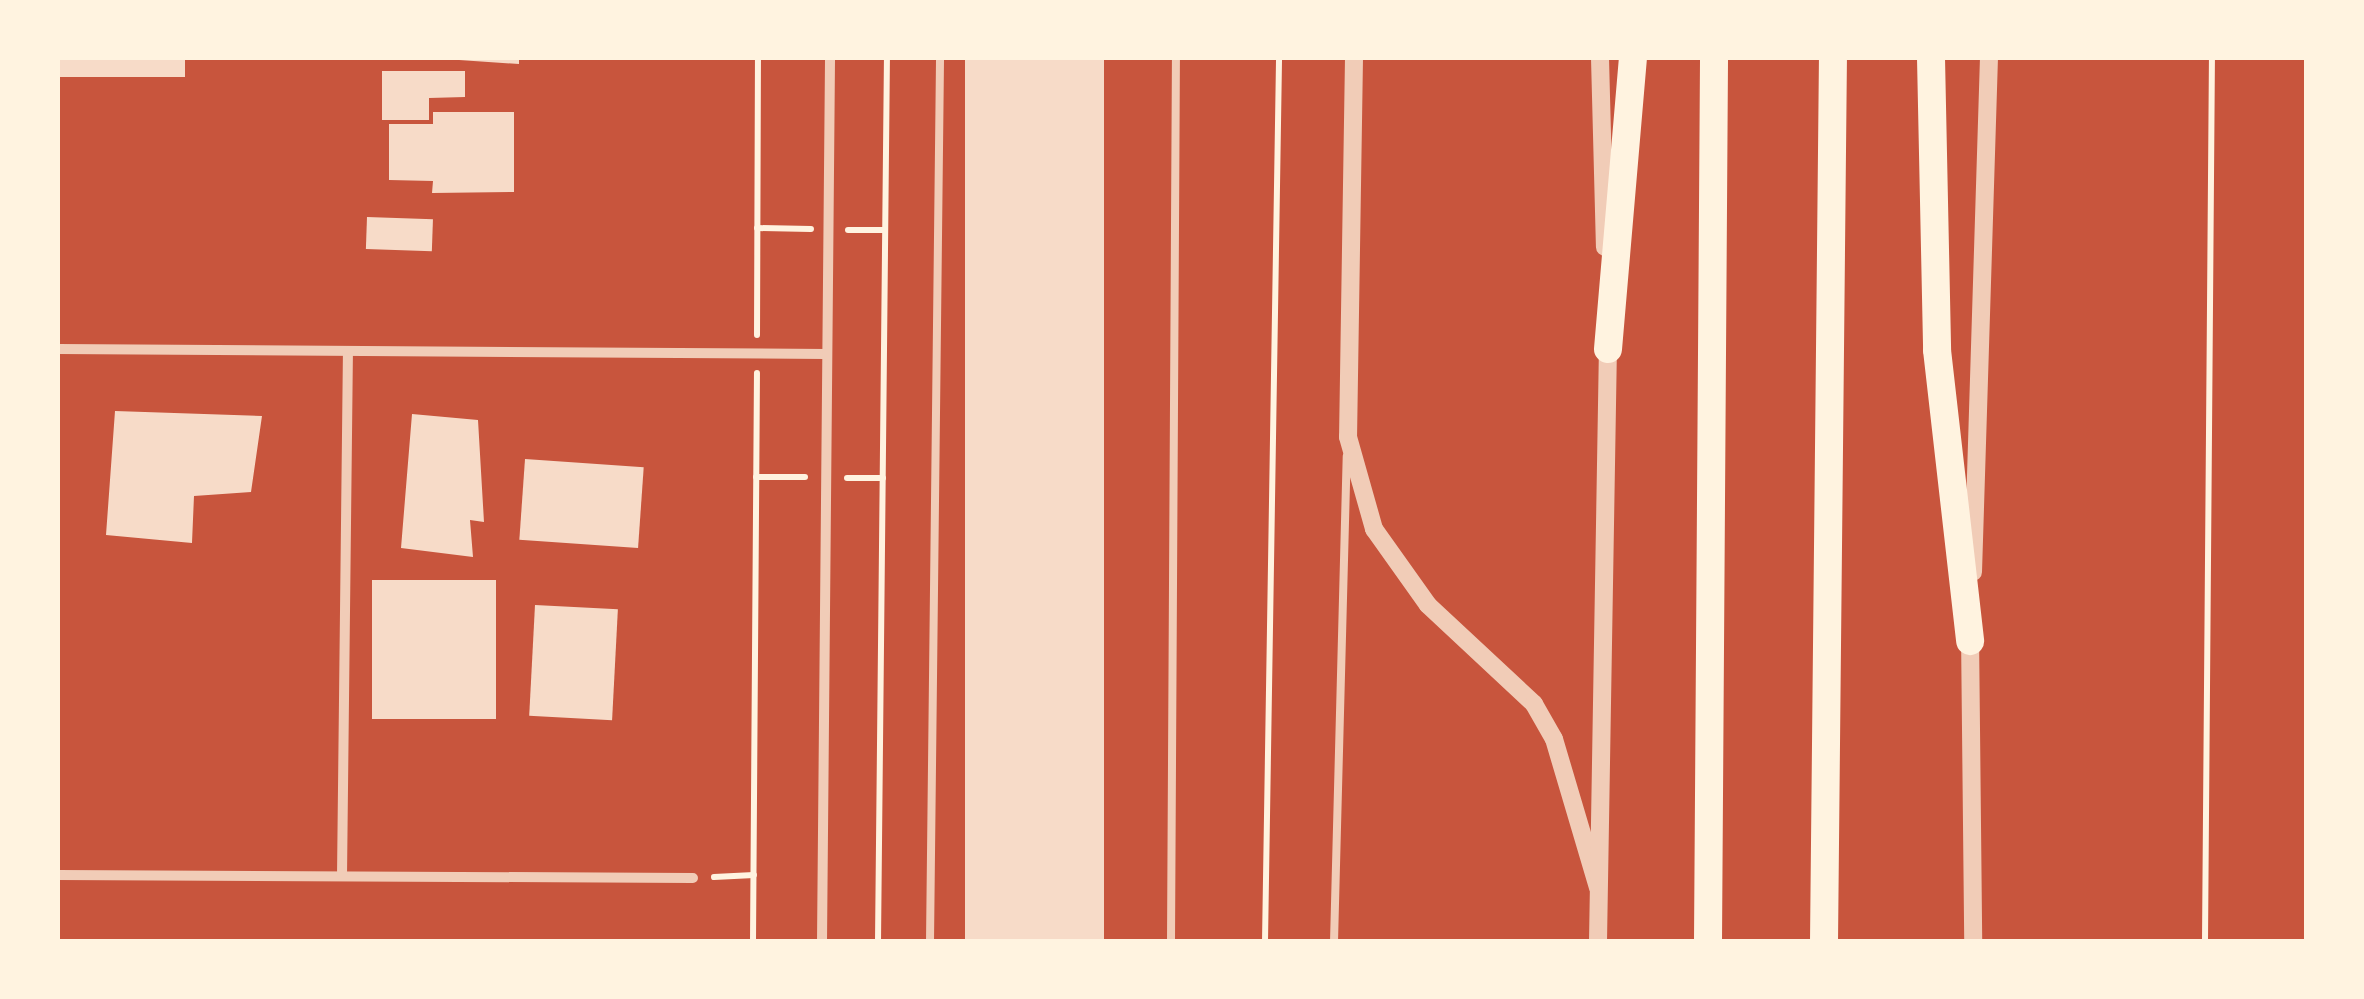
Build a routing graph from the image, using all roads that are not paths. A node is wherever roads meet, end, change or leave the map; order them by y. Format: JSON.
{"nodes":[{"id":1,"x":830,"y":58,"type":"edge"},
{"id":2,"x":940,"y":58,"type":"edge"},
{"id":3,"x":1176,"y":58,"type":"edge"},
{"id":4,"x":1354,"y":58,"type":"edge"},
{"id":5,"x":1600,"y":58,"type":"edge"},
{"id":6,"x":1633,"y":58,"type":"edge"},
{"id":7,"x":1714,"y":58,"type":"edge"},
{"id":8,"x":1833,"y":58,"type":"edge"},
{"id":9,"x":1931,"y":58,"type":"edge"},
{"id":10,"x":1989,"y":58,"type":"edge"},
{"id":11,"x":58,"y":349,"type":"edge"},
{"id":12,"x":1608,"y":349,"type":"junction"},
{"id":13,"x":348,"y":351,"type":"junction"},
{"id":14,"x":826,"y":354,"type":"junction"},
{"id":15,"x":1348,"y":437,"type":"junction"},
{"id":16,"x":1970,"y":641,"type":"junction"},
{"id":17,"x":58,"y":875,"type":"edge"},
{"id":18,"x":342,"y":876,"type":"junction"},
{"id":19,"x":693,"y":878,"type":"road end"},
{"id":20,"x":1598,"y":888,"type":"junction"},
{"id":21,"x":822,"y":942,"type":"edge"},
{"id":22,"x":930,"y":942,"type":"edge"},
{"id":23,"x":1171,"y":942,"type":"edge"},
{"id":24,"x":1334,"y":942,"type":"edge"},
{"id":25,"x":1598,"y":942,"type":"edge"},
{"id":26,"x":1708,"y":942,"type":"edge"},
{"id":27,"x":1824,"y":942,"type":"edge"},
{"id":28,"x":1974,"y":942,"type":"edge"}],
"edges":[{"from":1,"to":14,"type":"street"},
{"from":2,"to":22,"type":"lane"},
{"from":3,"to":23,"type":"lane"},
{"from":4,"to":15,"type":"street"},
{"from":5,"to":12,"type":"street"},
{"from":6,"to":12,"type":"highway"},
{"from":7,"to":26,"type":"highway"},
{"from":8,"to":27,"type":"highway"},
{"from":9,"to":16,"type":"highway"},
{"from":10,"to":16,"type":"street"},
{"from":11,"to":13,"type":"street"},
{"from":12,"to":20,"type":"street"},
{"from":13,"to":14,"type":"street"},
{"from":13,"to":18,"type":"street"},
{"from":14,"to":21,"type":"street"},
{"from":15,"to":20,"type":"street"},
{"from":15,"to":24,"type":"lane"},
{"from":16,"to":28,"type":"street"},
{"from":17,"to":18,"type":"street"},
{"from":18,"to":19,"type":"street"},
{"from":20,"to":25,"type":"street"}]}
